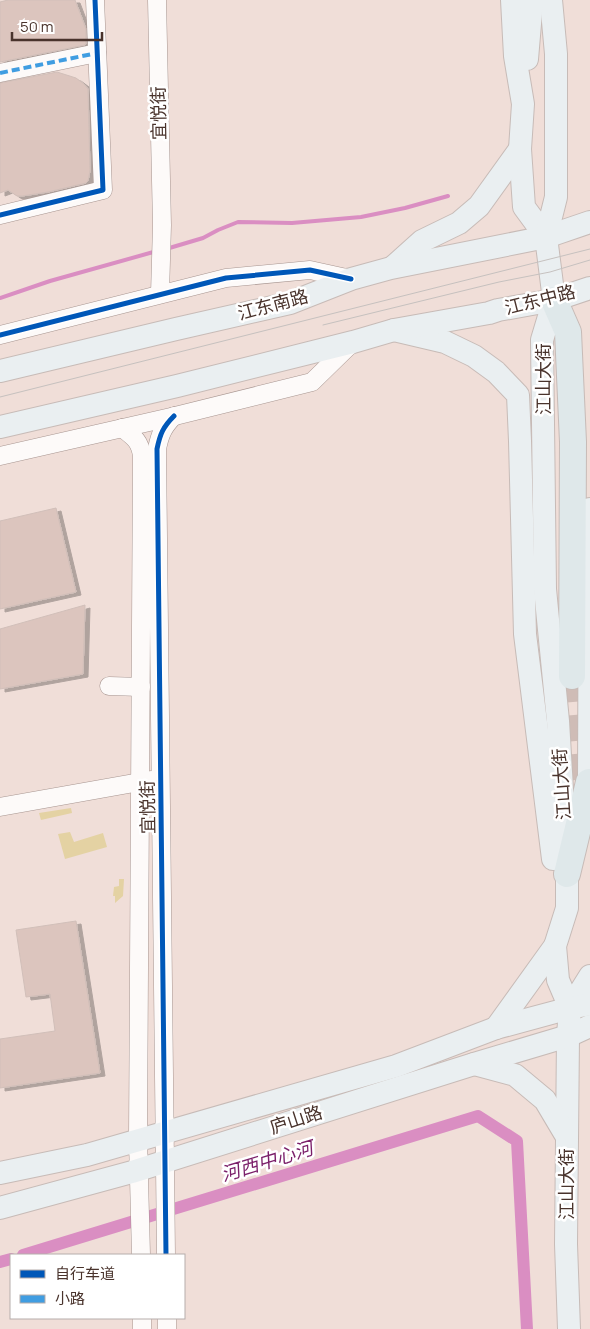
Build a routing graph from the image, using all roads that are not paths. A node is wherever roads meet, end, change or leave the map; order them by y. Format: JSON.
{"nodes":[{"id":1,"x":95,"y":0,"type":"edge"},
{"id":2,"x":157,"y":0,"type":"edge"},
{"id":3,"x":512,"y":0,"type":"edge"},
{"id":4,"x":532,"y":0,"type":"edge"},
{"id":5,"x":552,"y":0,"type":"edge"},
{"id":6,"x":97,"y":52,"type":"junction"},
{"id":7,"x":0,"y":73,"type":"edge"},
{"id":8,"x":523,"y":104,"type":"junction"},
{"id":9,"x":520,"y":150,"type":"junction"},
{"id":10,"x":0,"y":215,"type":"edge"},
{"id":11,"x":590,"y":222,"type":"edge"},
{"id":12,"x":546,"y":236,"type":"junction"},
{"id":13,"x":391,"y":268,"type":"junction"},
{"id":14,"x":351,"y":279,"type":"junction"},
{"id":15,"x":160,"y":288,"type":"junction"},
{"id":16,"x":590,"y":288,"type":"edge"},
{"id":17,"x":554,"y":300,"type":"junction"},
{"id":18,"x":394,"y":330,"type":"junction"},
{"id":19,"x":0,"y":335,"type":"edge"},
{"id":20,"x":353,"y":342,"type":"junction"},
{"id":21,"x":0,"y":371,"type":"edge"},
{"id":22,"x":174,"y":416,"type":"junction"},
{"id":23,"x":0,"y":427,"type":"edge"},
{"id":24,"x":122,"y":428,"type":"junction"},
{"id":25,"x":0,"y":456,"type":"edge"},
{"id":26,"x":590,"y":509,"type":"edge"},
{"id":27,"x":572,"y":676,"type":"tunnel mouth"},
{"id":28,"x":109,"y":686,"type":"dead end"},
{"id":29,"x":140,"y":687,"type":"junction"},
{"id":30,"x":161,"y":778,"type":"junction"},
{"id":31,"x":140,"y":782,"type":"junction"},
{"id":32,"x":589,"y":788,"type":"edge"},
{"id":33,"x":0,"y":807,"type":"edge"},
{"id":34,"x":567,"y":874,"type":"junction"},
{"id":35,"x":567,"y":908,"type":"junction"},
{"id":36,"x":554,"y":946,"type":"junction"},
{"id":37,"x":590,"y":976,"type":"edge"},
{"id":38,"x":580,"y":1006,"type":"edge"},
{"id":39,"x":590,"y":1026,"type":"edge"},
{"id":40,"x":496,"y":1028,"type":"junction"},
{"id":41,"x":568,"y":1036,"type":"junction"},
{"id":42,"x":474,"y":1064,"type":"junction"},
{"id":43,"x":166,"y":1133,"type":"junction"},
{"id":44,"x":567,"y":1138,"type":"junction"},
{"id":45,"x":138,"y":1140,"type":"junction"},
{"id":46,"x":165,"y":1161,"type":"junction"},
{"id":47,"x":139,"y":1170,"type":"junction"},
{"id":48,"x":0,"y":1174,"type":"edge"},
{"id":49,"x":0,"y":1208,"type":"edge"},
{"id":50,"x":141,"y":1254,"type":"edge"},
{"id":51,"x":166,"y":1254,"type":"edge"},
{"id":52,"x":569,"y":1329,"type":"edge"}],
"edges":[{"from":1,"to":6,"type":"street"},
{"from":2,"to":15,"type":"street","name":"宜悦街"},
{"from":3,"to":8,"type":"main road"},
{"from":4,"to":8,"type":"main road"},
{"from":5,"to":12,"type":"main road"},
{"from":6,"to":7,"type":"street"},
{"from":6,"to":10,"type":"street"},
{"from":8,"to":9,"type":"main road"},
{"from":9,"to":12,"type":"main road"},
{"from":9,"to":13,"type":"main road"},
{"from":11,"to":12,"type":"main road","name":"江东南路"},
{"from":12,"to":13,"type":"main road","name":"江东南路"},
{"from":12,"to":17,"type":"main road","name":"江山大街"},
{"from":13,"to":14,"type":"main road","name":"江东南路"},
{"from":14,"to":15,"type":"street"},
{"from":14,"to":21,"type":"main road","name":"江东南路"},
{"from":15,"to":19,"type":"street"},
{"from":16,"to":17,"type":"main road","name":"江东中路"},
{"from":17,"to":18,"type":"main road","name":"江东中路"},
{"from":17,"to":27,"type":"highway"},
{"from":17,"to":34,"type":"main road","name":"江山大街"},
{"from":18,"to":20,"type":"main road"},
{"from":18,"to":35,"type":"main road"},
{"from":20,"to":22,"type":"street"},
{"from":20,"to":23,"type":"main road"},
{"from":22,"to":24,"type":"street"},
{"from":22,"to":30,"type":"street","name":"宜悦街"},
{"from":24,"to":25,"type":"street"},
{"from":24,"to":29,"type":"street","name":"宜悦街"},
{"from":26,"to":32,"type":"main road"},
{"from":28,"to":29,"type":"street"},
{"from":29,"to":31,"type":"street","name":"宜悦街"},
{"from":30,"to":31,"type":"street"},
{"from":30,"to":43,"type":"street","name":"宜悦街"},
{"from":31,"to":33,"type":"street"},
{"from":31,"to":45,"type":"street","name":"宜悦街"},
{"from":32,"to":34,"type":"highway"},
{"from":34,"to":35,"type":"main road","name":"江山大街"},
{"from":35,"to":36,"type":"main road","name":"江山大街"},
{"from":36,"to":38,"type":"main road","name":"江山大街"},
{"from":36,"to":40,"type":"main road"},
{"from":37,"to":38,"type":"main road"},
{"from":38,"to":40,"type":"main road","name":"庐山路"},
{"from":38,"to":41,"type":"main road","name":"江山大街"},
{"from":39,"to":41,"type":"main road","name":"庐山路"},
{"from":40,"to":43,"type":"main road","name":"庐山路"},
{"from":41,"to":42,"type":"main road","name":"庐山路"},
{"from":41,"to":44,"type":"main road","name":"江山大街"},
{"from":42,"to":44,"type":"main road"},
{"from":42,"to":46,"type":"main road","name":"庐山路"},
{"from":43,"to":45,"type":"main road","name":"庐山路"},
{"from":43,"to":46,"type":"street","name":"宜悦街"},
{"from":44,"to":52,"type":"main road","name":"江山大街"},
{"from":45,"to":47,"type":"street","name":"宜悦街"},
{"from":45,"to":48,"type":"main road","name":"庐山路"},
{"from":46,"to":47,"type":"main road","name":"庐山路"},
{"from":46,"to":51,"type":"street","name":"宜悦街"},
{"from":47,"to":49,"type":"main road","name":"庐山路"},
{"from":47,"to":50,"type":"street","name":"宜悦街"}]}
